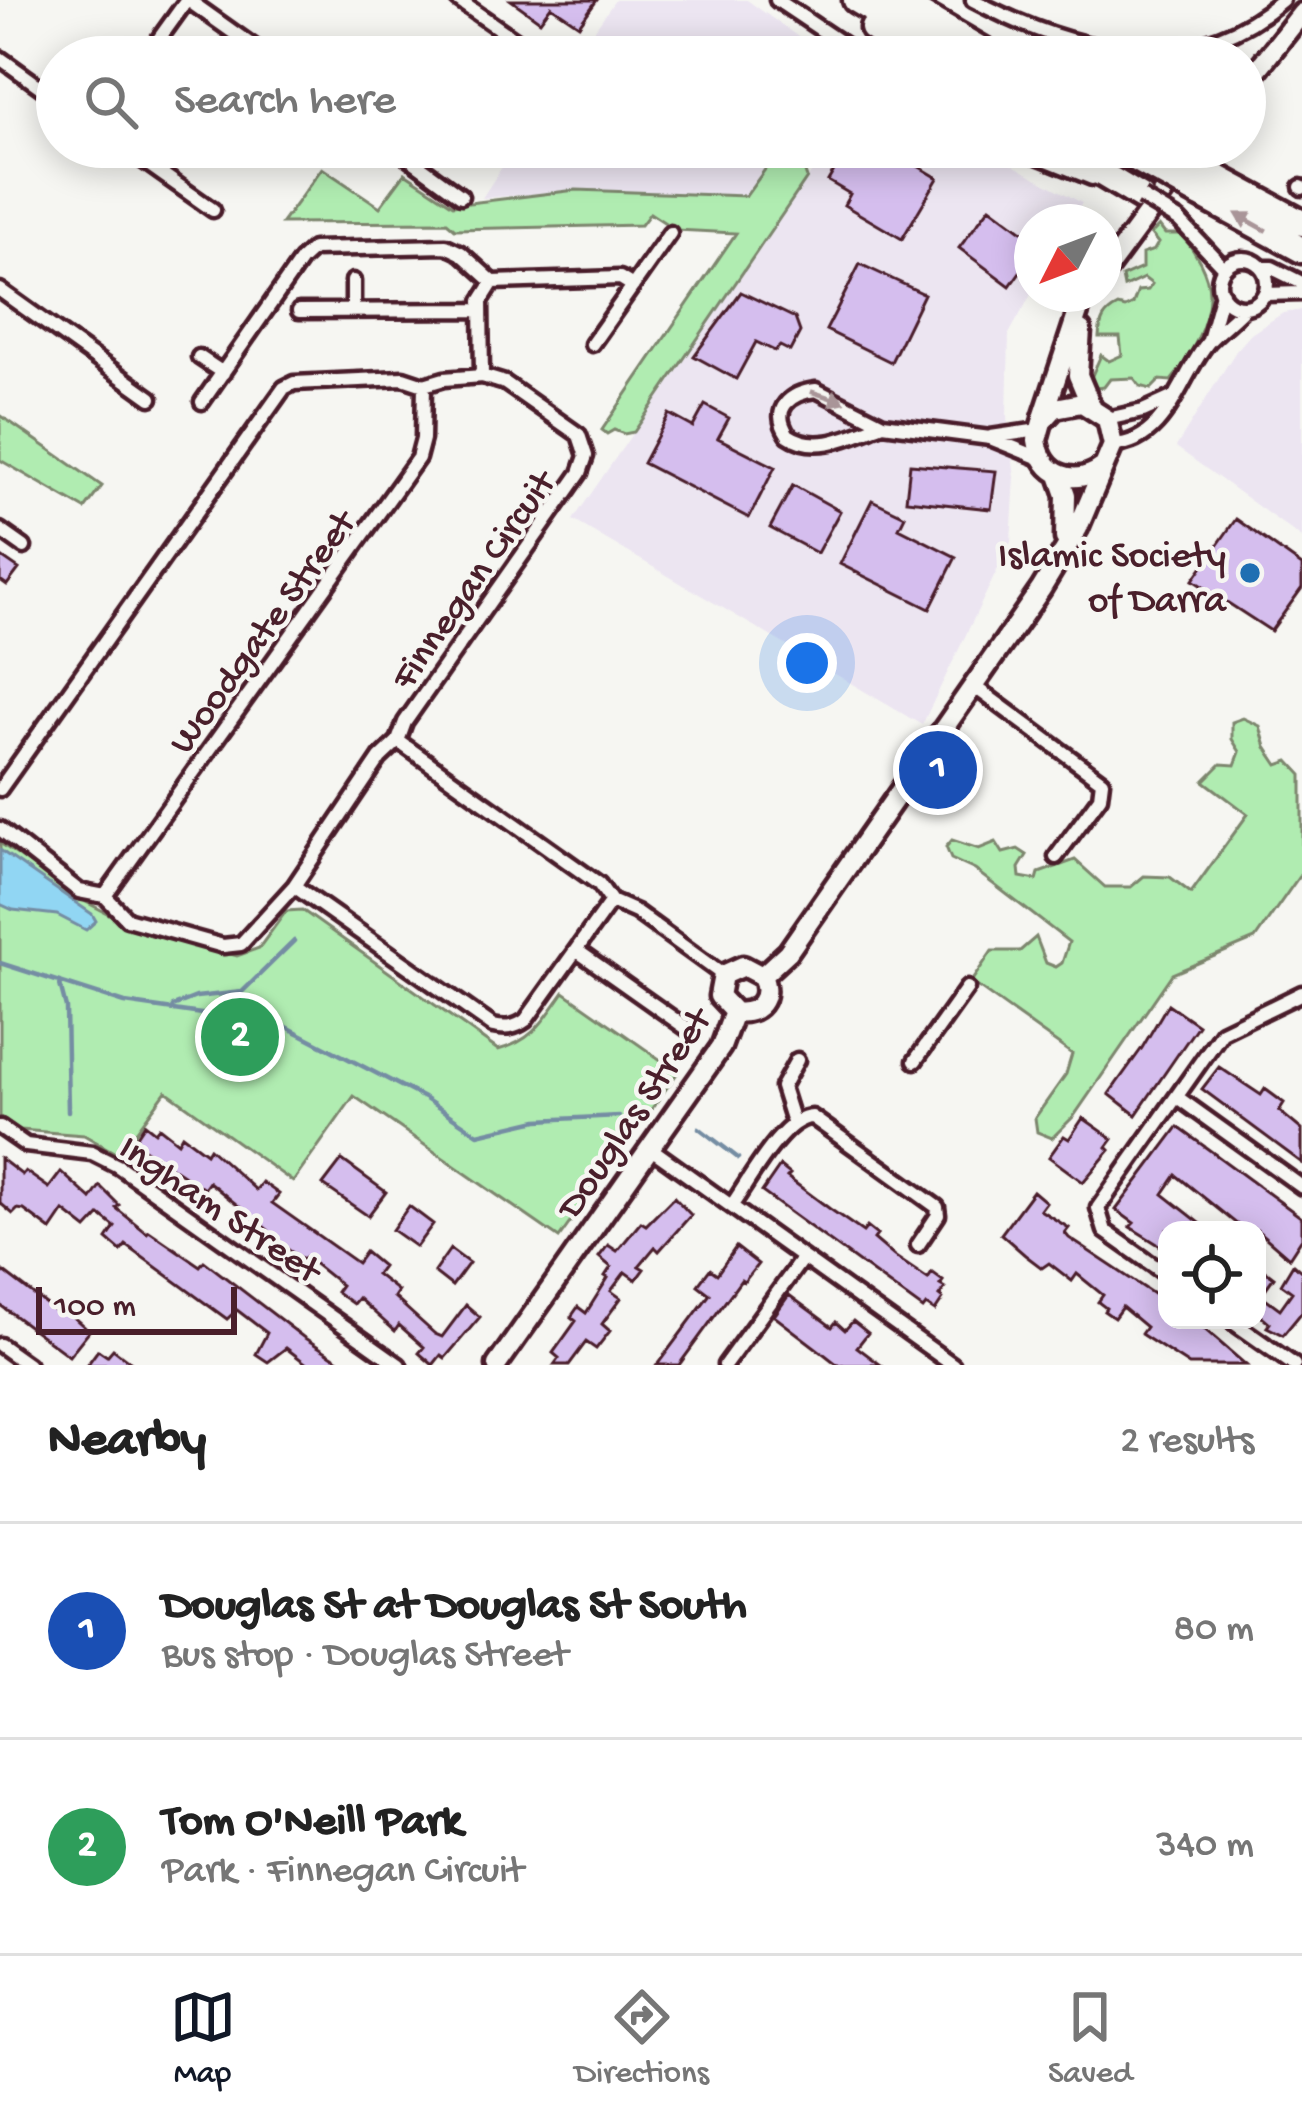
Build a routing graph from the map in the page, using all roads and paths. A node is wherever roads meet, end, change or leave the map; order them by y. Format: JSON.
{"nodes":[{"id":1,"x":188,"y":0,"type":"edge"},
{"id":2,"x":458,"y":0,"type":"edge"},
{"id":3,"x":777,"y":0,"type":"edge"},
{"id":4,"x":851,"y":0,"type":"edge"},
{"id":5,"x":897,"y":0,"type":"edge"},
{"id":6,"x":973,"y":0,"type":"edge"},
{"id":7,"x":1282,"y":0,"type":"edge"},
{"id":8,"x":1301,"y":0,"type":"edge"},
{"id":9,"x":1302,"y":13,"type":"edge"},
{"id":10,"x":161,"y":36,"type":"edge"},
{"id":11,"x":239,"y":36,"type":"edge"},
{"id":12,"x":510,"y":36,"type":"edge"},
{"id":13,"x":831,"y":36,"type":"edge"},
{"id":14,"x":885,"y":36,"type":"edge"},
{"id":15,"x":915,"y":36,"type":"edge"},
{"id":16,"x":958,"y":36,"type":"edge"},
{"id":17,"x":1062,"y":36,"type":"edge"},
{"id":18,"x":1222,"y":36,"type":"edge"},
{"id":19,"x":1266,"y":44,"type":"edge"},
{"id":20,"x":0,"y":58,"type":"edge"},
{"id":21,"x":1266,"y":59,"type":"edge"},
{"id":22,"x":36,"y":84,"type":"edge"},
{"id":23,"x":154,"y":168,"type":"edge"},
{"id":24,"x":423,"y":168,"type":"edge"},
{"id":25,"x":1070,"y":168,"type":"edge"},
{"id":26,"x":1091,"y":168,"type":"edge"},
{"id":27,"x":1168,"y":168,"type":"edge"},
{"id":28,"x":1176,"y":168,"type":"edge"},
{"id":29,"x":1182,"y":168,"type":"edge"},
{"id":30,"x":1206,"y":184,"type":"junction"},
{"id":31,"x":1127,"y":190,"type":"junction"},
{"id":32,"x":461,"y":196,"type":"dead end"},
{"id":33,"x":213,"y":210,"type":"dead end"},
{"id":34,"x":1302,"y":223,"type":"edge"},
{"id":35,"x":1122,"y":230,"type":"edge"},
{"id":36,"x":670,"y":233,"type":"dead end"},
{"id":37,"x":1122,"y":249,"type":"edge"},
{"id":38,"x":1302,"y":250,"type":"edge"},
{"id":39,"x":1224,"y":268,"type":"junction"},
{"id":40,"x":1262,"y":268,"type":"junction"},
{"id":41,"x":352,"y":281,"type":"dead end"},
{"id":42,"x":493,"y":282,"type":"junction"},
{"id":43,"x":1302,"y":283,"type":"edge"},
{"id":44,"x":633,"y":286,"type":"junction"},
{"id":45,"x":0,"y":290,"type":"edge"},
{"id":46,"x":1222,"y":292,"type":"junction"},
{"id":47,"x":1302,"y":293,"type":"edge"},
{"id":48,"x":1264,"y":294,"type":"junction"},
{"id":49,"x":1245,"y":307,"type":"junction"},
{"id":50,"x":481,"y":310,"type":"junction"},
{"id":51,"x":299,"y":311,"type":"dead end"},
{"id":52,"x":353,"y":311,"type":"junction"},
{"id":53,"x":1078,"y":312,"type":"edge"},
{"id":54,"x":1089,"y":312,"type":"edge"},
{"id":55,"x":1209,"y":342,"type":"junction"},
{"id":56,"x":592,"y":344,"type":"dead end"},
{"id":57,"x":199,"y":357,"type":"dead end"},
{"id":58,"x":223,"y":373,"type":"junction"},
{"id":59,"x":482,"y":376,"type":"junction"},
{"id":60,"x":424,"y":385,"type":"junction"},
{"id":61,"x":1177,"y":396,"type":"junction"},
{"id":62,"x":151,"y":398,"type":"dead end"},
{"id":63,"x":202,"y":402,"type":"dead end"},
{"id":64,"x":1099,"y":413,"type":"junction"},
{"id":65,"x":883,"y":424,"type":"junction"},
{"id":66,"x":1040,"y":426,"type":"junction"},
{"id":67,"x":990,"y":438,"type":"junction"},
{"id":68,"x":1113,"y":446,"type":"junction"},
{"id":69,"x":1042,"y":460,"type":"junction"},
{"id":70,"x":1103,"y":466,"type":"junction"},
{"id":71,"x":1059,"y":475,"type":"junction"},
{"id":72,"x":0,"y":530,"type":"edge"},
{"id":73,"x":24,"y":547,"type":"dead end"},
{"id":74,"x":1062,"y":554,"type":"junction"},
{"id":75,"x":975,"y":687,"type":"junction"},
{"id":76,"x":398,"y":741,"type":"junction"},
{"id":77,"x":0,"y":789,"type":"edge"},
{"id":78,"x":0,"y":829,"type":"edge"},
{"id":79,"x":1056,"y":857,"type":"dead end"},
{"id":80,"x":293,"y":886,"type":"junction"},
{"id":81,"x":105,"y":896,"type":"junction"},
{"id":82,"x":611,"y":901,"type":"junction"},
{"id":83,"x":576,"y":950,"type":"junction"},
{"id":84,"x":723,"y":975,"type":"junction"},
{"id":85,"x":762,"y":976,"type":"junction"},
{"id":86,"x":967,"y":988,"type":"dead end"},
{"id":87,"x":1302,"y":993,"type":"edge"},
{"id":88,"x":734,"y":1012,"type":"junction"},
{"id":89,"x":692,"y":1032,"type":"dead end"},
{"id":90,"x":796,"y":1060,"type":"dead end"},
{"id":91,"x":915,"y":1061,"type":"dead end"},
{"id":92,"x":1177,"y":1097,"type":"junction"},
{"id":93,"x":793,"y":1122,"type":"junction"},
{"id":94,"x":0,"y":1127,"type":"edge"},
{"id":95,"x":650,"y":1148,"type":"junction"},
{"id":96,"x":1302,"y":1187,"type":"edge"},
{"id":97,"x":732,"y":1205,"type":"junction"},
{"id":98,"x":918,"y":1245,"type":"dead end"},
{"id":99,"x":802,"y":1259,"type":"junction"},
{"id":100,"x":1158,"y":1269,"type":"edge"},
{"id":101,"x":1244,"y":1329,"type":"edge"},
{"id":102,"x":0,"y":1345,"type":"edge"},
{"id":103,"x":931,"y":1349,"type":"junction"},
{"id":104,"x":1302,"y":1354,"type":"edge"},
{"id":105,"x":28,"y":1365,"type":"edge"},
{"id":106,"x":399,"y":1365,"type":"edge"},
{"id":107,"x":497,"y":1365,"type":"edge"},
{"id":108,"x":725,"y":1365,"type":"edge"},
{"id":109,"x":920,"y":1365,"type":"edge"},
{"id":110,"x":953,"y":1365,"type":"edge"},
{"id":111,"x":1294,"y":1365,"type":"edge"}],
"edges":[{"from":1,"to":10,"type":"street"},
{"from":1,"to":11,"type":"street"},
{"from":2,"to":12,"type":"street"},
{"from":3,"to":13,"type":"street"},
{"from":4,"to":14,"type":"highway"},
{"from":4,"to":15,"type":"highway"},
{"from":5,"to":16,"type":"highway"},
{"from":6,"to":17,"type":"street"},
{"from":7,"to":18,"type":"street"},
{"from":8,"to":19,"type":"main road"},
{"from":9,"to":21,"type":"main road"},
{"from":20,"to":22,"type":"street"},
{"from":23,"to":33,"type":"street"},
{"from":24,"to":32,"type":"street"},
{"from":25,"to":31,"type":"street"},
{"from":26,"to":31,"type":"highway"},
{"from":27,"to":35,"type":"main road"},
{"from":28,"to":30,"type":"highway","bridge":true},
{"from":29,"to":37,"type":"main road"},
{"from":30,"to":34,"type":"highway"},
{"from":38,"to":30,"type":"highway","one_way":true},
{"from":31,"to":39,"type":"street","bridge":true},
{"from":36,"to":44,"type":"street"},
{"from":39,"to":40,"type":"street"},
{"from":39,"to":46,"type":"street"},
{"from":40,"to":43,"type":"street"},
{"from":40,"to":48,"type":"street"},
{"from":41,"to":52,"type":"street"},
{"from":42,"to":44,"type":"street"},
{"from":42,"to":50,"type":"street"},
{"from":42,"to":58,"type":"street"},
{"from":44,"to":56,"type":"street"},
{"from":45,"to":62,"type":"street"},
{"from":46,"to":49,"type":"street"},
{"from":46,"to":55,"type":"street"},
{"from":47,"to":48,"type":"street"},
{"from":48,"to":49,"type":"street"},
{"from":49,"to":55,"type":"street"},
{"from":50,"to":52,"type":"street"},
{"from":50,"to":59,"type":"street"},
{"from":51,"to":52,"type":"street"},
{"from":53,"to":66,"type":"main road"},
{"from":54,"to":64,"type":"main road"},
{"from":55,"to":61,"type":"street"},
{"from":57,"to":58,"type":"street"},
{"from":58,"to":63,"type":"street"},
{"from":59,"to":60,"type":"street"},
{"from":59,"to":76,"type":"street","name":"Finnegan Circuit"},
{"from":60,"to":77,"type":"street"},
{"from":60,"to":81,"type":"street","name":"Woodgate Street"},
{"from":61,"to":64,"type":"street"},
{"from":61,"to":68,"type":"street"},
{"from":64,"to":66,"type":"main road"},
{"from":64,"to":68,"type":"main road"},
{"from":65,"to":65,"type":"street","one_way":true},
{"from":65,"to":67,"type":"street"},
{"from":66,"to":67,"type":"street"},
{"from":66,"to":69,"type":"main road"},
{"from":67,"to":69,"type":"street"},
{"from":68,"to":70,"type":"main road"},
{"from":69,"to":71,"type":"main road"},
{"from":70,"to":71,"type":"main road"},
{"from":70,"to":74,"type":"main road","name":"Douglas Street"},
{"from":71,"to":74,"type":"main road"},
{"from":72,"to":73,"type":"street"},
{"from":74,"to":75,"type":"main road","name":"Douglas Street"},
{"from":75,"to":79,"type":"street"},
{"from":75,"to":85,"type":"main road","name":"Douglas Street"},
{"from":76,"to":80,"type":"street","name":"Finnegan Circuit"},
{"from":76,"to":82,"type":"street"},
{"from":78,"to":81,"type":"street","name":"Finnegan Circuit"},
{"from":80,"to":81,"type":"street","name":"Finnegan Circuit"},
{"from":80,"to":83,"type":"street"},
{"from":82,"to":83,"type":"street"},
{"from":82,"to":84,"type":"street"},
{"from":83,"to":89,"type":"street"},
{"from":84,"to":85,"type":"main road"},
{"from":84,"to":88,"type":"main road"},
{"from":85,"to":88,"type":"main road","name":"Douglas Street"},
{"from":86,"to":91,"type":"street"},
{"from":87,"to":92,"type":"street"},
{"from":88,"to":95,"type":"main road","name":"Douglas Street"},
{"from":90,"to":93,"type":"street"},
{"from":92,"to":96,"type":"street"},
{"from":92,"to":100,"type":"street"},
{"from":93,"to":97,"type":"street"},
{"from":93,"to":98,"type":"street"},
{"from":94,"to":106,"type":"street","name":"Ingham Street"},
{"from":95,"to":97,"type":"street"},
{"from":95,"to":107,"type":"main road","name":"Douglas Street"},
{"from":97,"to":99,"type":"street"},
{"from":99,"to":103,"type":"street"},
{"from":99,"to":108,"type":"street"},
{"from":101,"to":111,"type":"street"},
{"from":102,"to":105,"type":"street"},
{"from":103,"to":109,"type":"street"},
{"from":103,"to":110,"type":"street"},
{"from":104,"to":111,"type":"street"}]}
